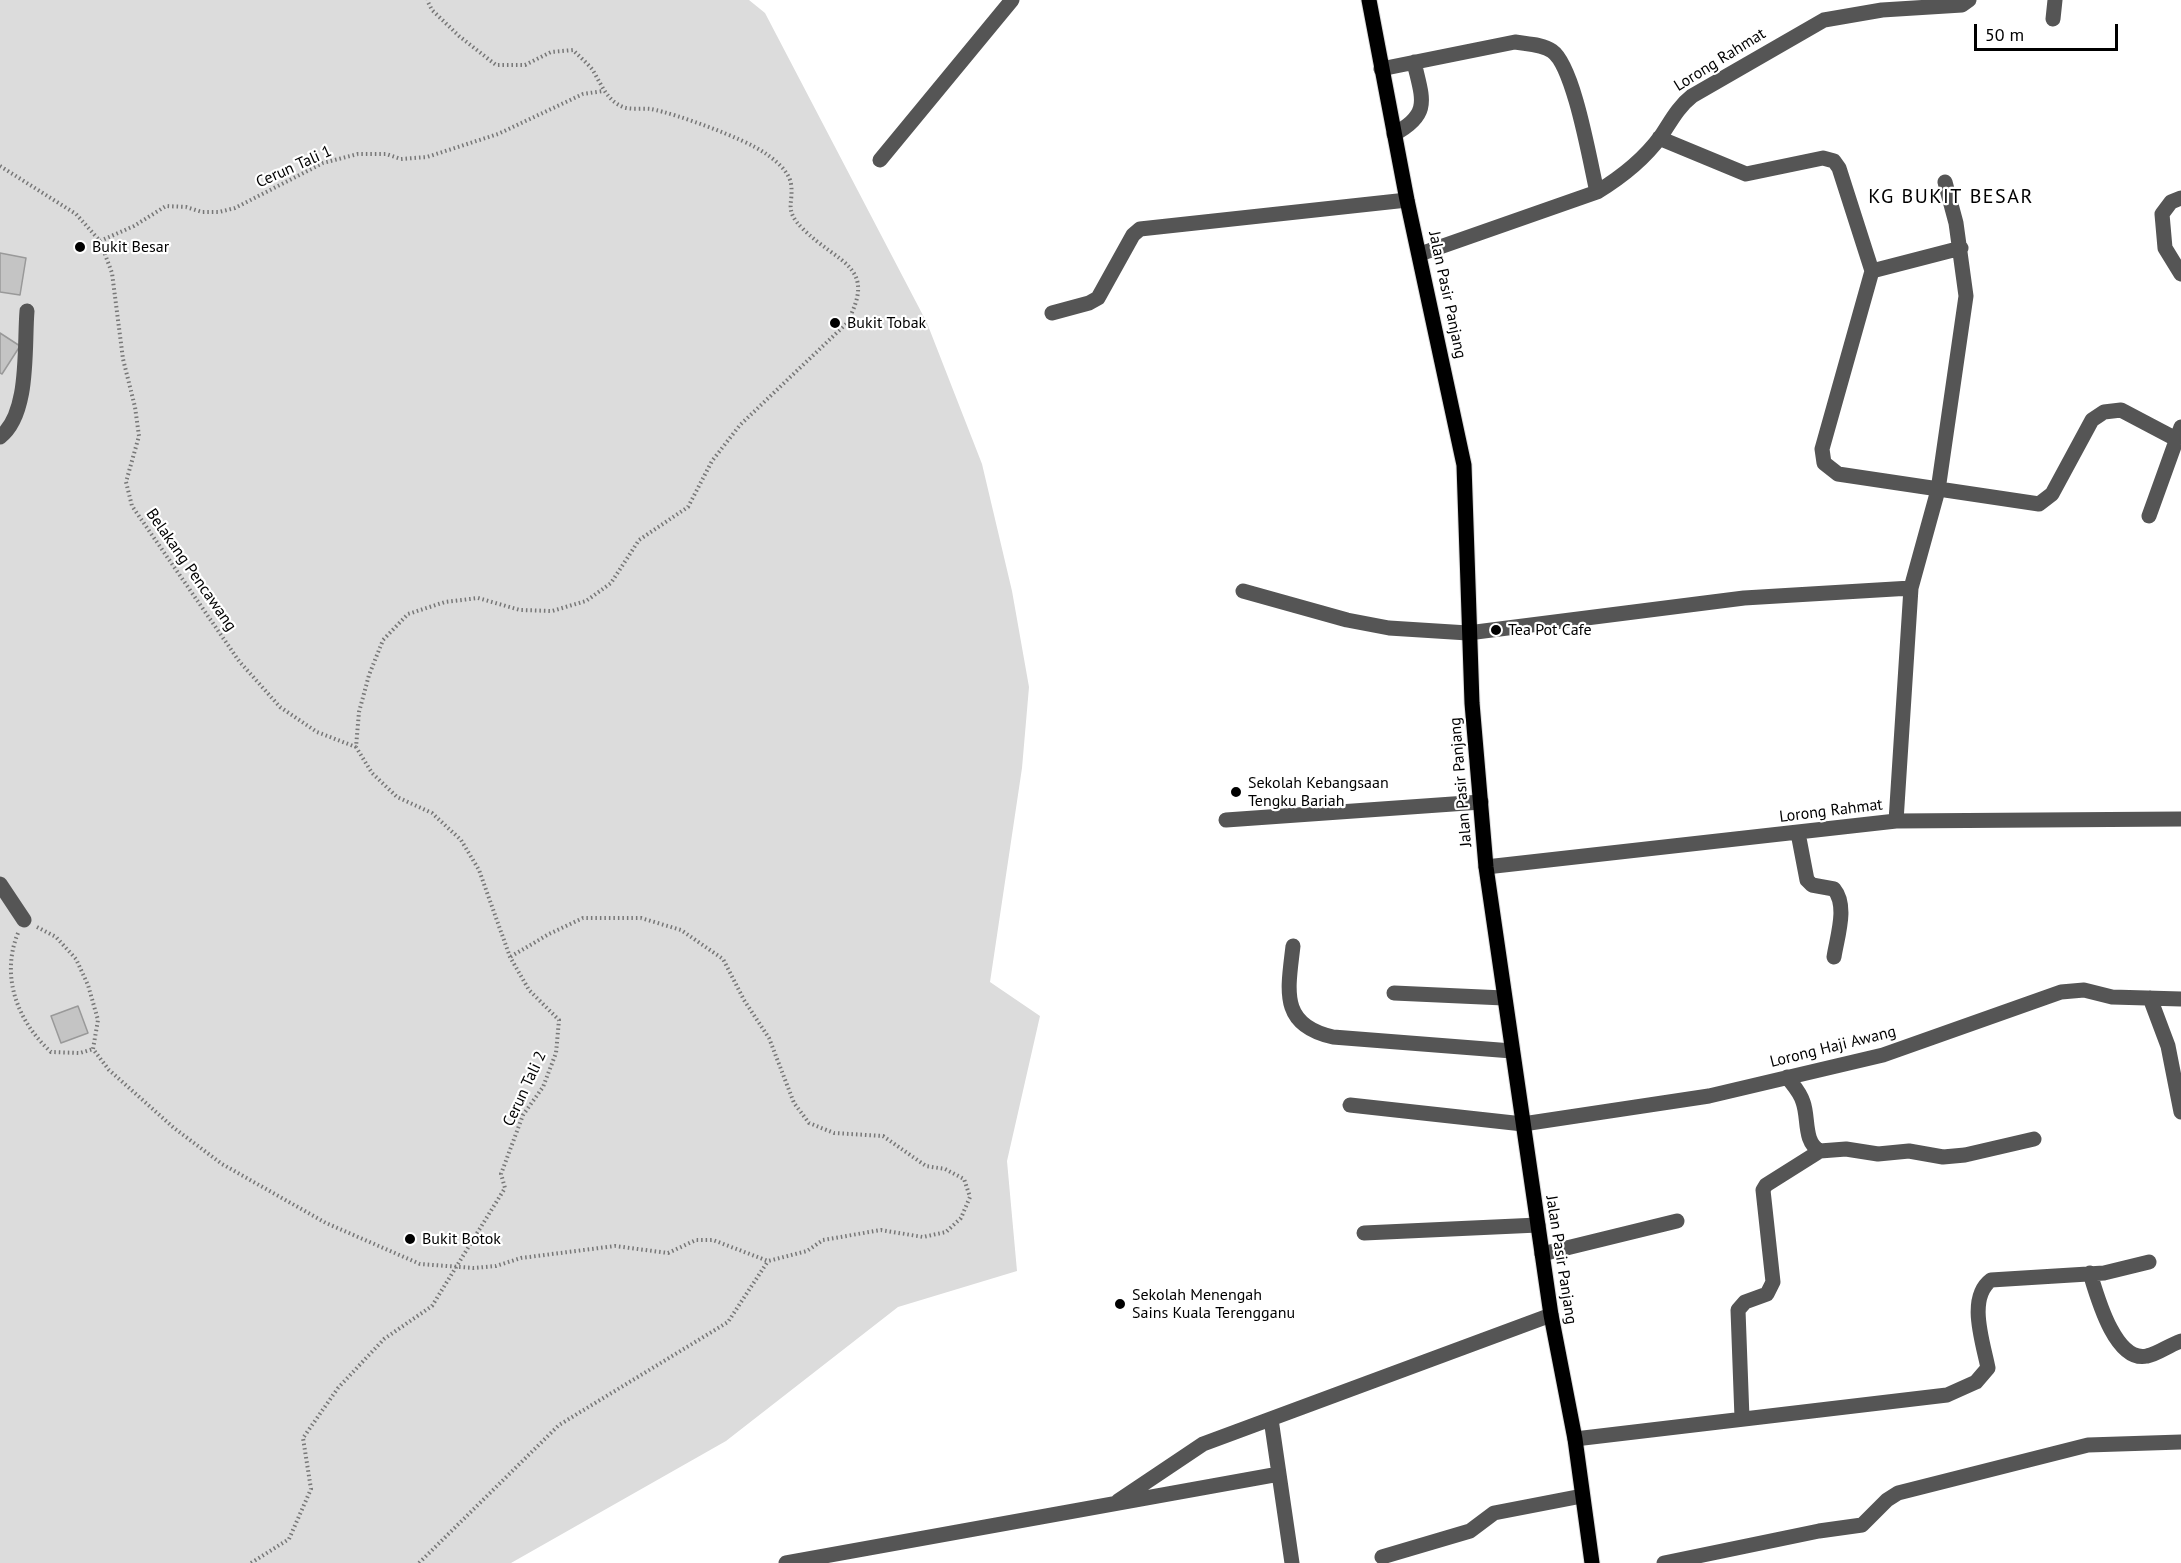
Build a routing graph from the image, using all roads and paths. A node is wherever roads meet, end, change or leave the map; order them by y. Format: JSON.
{"nodes":[{"id":1,"x":427,"y":0,"type":"edge"},
{"id":2,"x":1012,"y":0,"type":"edge"},
{"id":3,"x":1369,"y":0,"type":"edge"},
{"id":4,"x":1970,"y":0,"type":"edge"},
{"id":5,"x":2055,"y":0,"type":"edge"},
{"id":6,"x":1882,"y":5,"type":"edge"},
{"id":7,"x":2053,"y":19,"type":"dead end"},
{"id":8,"x":1414,"y":62,"type":"junction"},
{"id":9,"x":1381,"y":69,"type":"junction"},
{"id":10,"x":603,"y":91,"type":"junction"},
{"id":11,"x":1394,"y":134,"type":"junction"},
{"id":12,"x":1659,"y":138,"type":"junction"},
{"id":13,"x":880,"y":160,"type":"dead end"},
{"id":14,"x":0,"y":166,"type":"edge"},
{"id":15,"x":1945,"y":182,"type":"dead end"},
{"id":16,"x":1597,"y":192,"type":"junction"},
{"id":17,"x":2181,"y":198,"type":"edge"},
{"id":18,"x":1407,"y":200,"type":"junction"},
{"id":19,"x":100,"y":241,"type":"junction"},
{"id":20,"x":1961,"y":248,"type":"junction"},
{"id":21,"x":1420,"y":254,"type":"junction"},
{"id":22,"x":1872,"y":271,"type":"junction"},
{"id":23,"x":2181,"y":274,"type":"edge"},
{"id":24,"x":27,"y":311,"type":"dead end"},
{"id":25,"x":1052,"y":313,"type":"dead end"},
{"id":26,"x":2179,"y":433,"type":"edge"},
{"id":27,"x":0,"y":437,"type":"edge"},
{"id":28,"x":1938,"y":490,"type":"junction"},
{"id":29,"x":2149,"y":516,"type":"dead end"},
{"id":30,"x":1911,"y":588,"type":"junction"},
{"id":31,"x":1243,"y":591,"type":"dead end"},
{"id":32,"x":1468,"y":633,"type":"junction"},
{"id":33,"x":356,"y":747,"type":"junction"},
{"id":34,"x":1481,"y":802,"type":"junction"},
{"id":35,"x":2181,"y":819,"type":"edge"},
{"id":36,"x":1226,"y":820,"type":"dead end"},
{"id":37,"x":1896,"y":820,"type":"junction"},
{"id":38,"x":1798,"y":833,"type":"junction"},
{"id":39,"x":1486,"y":867,"type":"junction"},
{"id":40,"x":0,"y":884,"type":"edge"},
{"id":41,"x":24,"y":920,"type":"junction"},
{"id":42,"x":1293,"y":946,"type":"dead end"},
{"id":43,"x":510,"y":957,"type":"junction"},
{"id":44,"x":1834,"y":957,"type":"dead end"},
{"id":45,"x":1394,"y":993,"type":"dead end"},
{"id":46,"x":1504,"y":998,"type":"junction"},
{"id":47,"x":2150,"y":998,"type":"junction"},
{"id":48,"x":2181,"y":999,"type":"edge"},
{"id":49,"x":93,"y":1049,"type":"junction"},
{"id":50,"x":1512,"y":1051,"type":"junction"},
{"id":51,"x":1787,"y":1077,"type":"junction"},
{"id":52,"x":1350,"y":1105,"type":"dead end"},
{"id":53,"x":2181,"y":1112,"type":"edge"},
{"id":54,"x":1523,"y":1124,"type":"junction"},
{"id":55,"x":2034,"y":1140,"type":"dead end"},
{"id":56,"x":1820,"y":1151,"type":"junction"},
{"id":57,"x":1677,"y":1221,"type":"dead end"},
{"id":58,"x":1538,"y":1225,"type":"junction"},
{"id":59,"x":1364,"y":1233,"type":"dead end"},
{"id":60,"x":1542,"y":1254,"type":"junction"},
{"id":61,"x":768,"y":1261,"type":"junction"},
{"id":62,"x":2149,"y":1262,"type":"dead end"},
{"id":63,"x":455,"y":1266,"type":"junction"},
{"id":64,"x":2090,"y":1273,"type":"junction"},
{"id":65,"x":1551,"y":1315,"type":"junction"},
{"id":66,"x":2181,"y":1341,"type":"edge"},
{"id":67,"x":1742,"y":1418,"type":"junction"},
{"id":68,"x":1271,"y":1419,"type":"junction"},
{"id":69,"x":1575,"y":1439,"type":"junction"},
{"id":70,"x":2181,"y":1442,"type":"edge"},
{"id":71,"x":1279,"y":1474,"type":"junction"},
{"id":72,"x":1582,"y":1496,"type":"junction"},
{"id":73,"x":1113,"y":1504,"type":"junction"},
{"id":74,"x":1382,"y":1557,"type":"dead end"},
{"id":75,"x":251,"y":1563,"type":"edge"},
{"id":76,"x":419,"y":1563,"type":"edge"},
{"id":77,"x":786,"y":1563,"type":"edge"},
{"id":78,"x":1292,"y":1563,"type":"edge"},
{"id":79,"x":1592,"y":1563,"type":"edge"},
{"id":80,"x":1664,"y":1563,"type":"edge"}],
"edges":[{"from":1,"to":10,"type":"path"},
{"from":2,"to":13,"type":"street"},
{"from":3,"to":9,"type":"main road","name":"Jalan Pasir Panjang"},
{"from":4,"to":6,"type":"street","name":"Lorong Rahmat"},
{"from":5,"to":7,"type":"street"},
{"from":6,"to":12,"type":"street","name":"Lorong Rahmat"},
{"from":8,"to":9,"type":"street"},
{"from":8,"to":11,"type":"street"},
{"from":8,"to":16,"type":"street"},
{"from":9,"to":11,"type":"main road","name":"Jalan Pasir Panjang"},
{"from":10,"to":19,"type":"path","name":"Cerun Tali 1"},
{"from":10,"to":33,"type":"path"},
{"from":11,"to":18,"type":"main road","name":"Jalan Pasir Panjang"},
{"from":12,"to":16,"type":"street","name":"Lorong Rahmat"},
{"from":12,"to":22,"type":"street"},
{"from":14,"to":19,"type":"path"},
{"from":15,"to":20,"type":"street"},
{"from":16,"to":21,"type":"street","name":"Lorong Rahmat"},
{"from":17,"to":23,"type":"street"},
{"from":18,"to":21,"type":"main road","name":"Jalan Pasir Panjang"},
{"from":18,"to":25,"type":"street"},
{"from":19,"to":33,"type":"path","name":"Belakang Pencawang"},
{"from":20,"to":22,"type":"street"},
{"from":20,"to":28,"type":"street"},
{"from":21,"to":32,"type":"main road","name":"Jalan Pasir Panjang"},
{"from":22,"to":28,"type":"street"},
{"from":24,"to":27,"type":"street"},
{"from":26,"to":28,"type":"street"},
{"from":26,"to":29,"type":"street"},
{"from":28,"to":30,"type":"street"},
{"from":30,"to":32,"type":"street"},
{"from":30,"to":37,"type":"street"},
{"from":31,"to":32,"type":"street"},
{"from":32,"to":34,"type":"main road","name":"Jalan Pasir Panjang"},
{"from":33,"to":43,"type":"path"},
{"from":34,"to":36,"type":"street"},
{"from":34,"to":39,"type":"main road","name":"Jalan Pasir Panjang"},
{"from":35,"to":37,"type":"street","name":"Lorong Rahmat"},
{"from":37,"to":38,"type":"street","name":"Lorong Rahmat"},
{"from":38,"to":39,"type":"street","name":"Lorong Rahmat"},
{"from":38,"to":44,"type":"street"},
{"from":39,"to":46,"type":"main road","name":"Jalan Pasir Panjang"},
{"from":40,"to":41,"type":"street"},
{"from":41,"to":49,"type":"path"},
{"from":41,"to":49,"type":"path"},
{"from":42,"to":50,"type":"street"},
{"from":43,"to":61,"type":"path"},
{"from":43,"to":63,"type":"path","name":"Cerun Tali 2"},
{"from":45,"to":46,"type":"street"},
{"from":46,"to":50,"type":"main road","name":"Jalan Pasir Panjang"},
{"from":47,"to":48,"type":"street","name":"Lorong Haji Awang"},
{"from":47,"to":51,"type":"street","name":"Lorong Haji Awang"},
{"from":47,"to":53,"type":"street"},
{"from":49,"to":63,"type":"path"},
{"from":50,"to":54,"type":"main road","name":"Jalan Pasir Panjang"},
{"from":51,"to":54,"type":"street","name":"Lorong Haji Awang"},
{"from":51,"to":56,"type":"street"},
{"from":52,"to":54,"type":"street","name":"Lorong Haji Awang"},
{"from":54,"to":58,"type":"main road","name":"Jalan Pasir Panjang"},
{"from":55,"to":56,"type":"street"},
{"from":56,"to":67,"type":"street"},
{"from":57,"to":60,"type":"street"},
{"from":58,"to":59,"type":"street"},
{"from":58,"to":60,"type":"main road","name":"Jalan Pasir Panjang"},
{"from":60,"to":65,"type":"main road","name":"Jalan Pasir Panjang"},
{"from":61,"to":63,"type":"path"},
{"from":61,"to":76,"type":"path"},
{"from":62,"to":64,"type":"street"},
{"from":63,"to":75,"type":"path"},
{"from":64,"to":66,"type":"street"},
{"from":64,"to":67,"type":"street"},
{"from":65,"to":68,"type":"street"},
{"from":65,"to":69,"type":"main road","name":"Jalan Pasir Panjang"},
{"from":67,"to":69,"type":"street"},
{"from":68,"to":71,"type":"street"},
{"from":68,"to":73,"type":"street"},
{"from":69,"to":72,"type":"main road","name":"Jalan Pasir Panjang"},
{"from":70,"to":80,"type":"street"},
{"from":71,"to":73,"type":"street"},
{"from":71,"to":78,"type":"street"},
{"from":72,"to":74,"type":"street"},
{"from":72,"to":79,"type":"main road","name":"Jalan Pasir Panjang"},
{"from":73,"to":77,"type":"street"}]}
